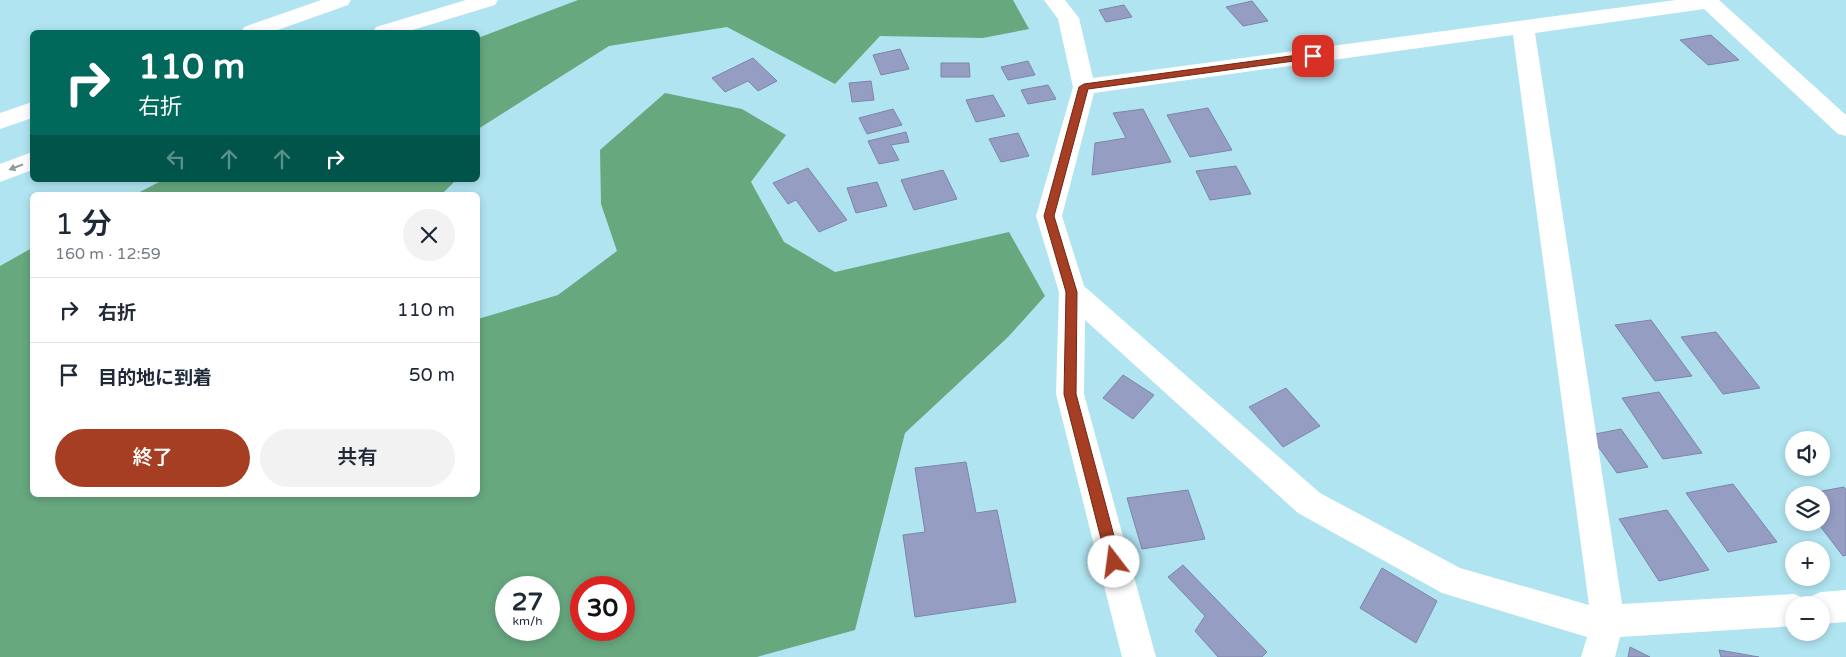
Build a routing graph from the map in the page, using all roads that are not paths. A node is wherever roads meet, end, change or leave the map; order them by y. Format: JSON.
{"nodes":[{"id":1,"x":341,"y":0,"type":"edge"},
{"id":2,"x":357,"y":0,"type":"edge"},
{"id":3,"x":469,"y":0,"type":"edge"},
{"id":4,"x":488,"y":0,"type":"edge"},
{"id":5,"x":1054,"y":0,"type":"edge"},
{"id":6,"x":1708,"y":1,"type":"edge"},
{"id":7,"x":310,"y":12,"type":"junction"},
{"id":8,"x":1523,"y":27,"type":"junction"},
{"id":9,"x":258,"y":30,"type":"edge"},
{"id":10,"x":390,"y":30,"type":"edge"},
{"id":11,"x":1084,"y":87,"type":"junction"},
{"id":12,"x":30,"y":111,"type":"edge"},
{"id":13,"x":0,"y":121,"type":"edge"},
{"id":14,"x":1846,"y":128,"type":"edge"},
{"id":15,"x":30,"y":162,"type":"edge"},
{"id":16,"x":0,"y":173,"type":"edge"},
{"id":17,"x":1072,"y":292,"type":"junction"},
{"id":18,"x":1846,"y":606,"type":"edge"},
{"id":19,"x":1830,"y":607,"type":"edge"},
{"id":20,"x":1785,"y":611,"type":"edge"},
{"id":21,"x":1608,"y":621,"type":"junction"},
{"id":22,"x":1139,"y":657,"type":"edge"},
{"id":23,"x":1598,"y":657,"type":"edge"}],
"edges":[{"from":1,"to":7,"type":"main road"},
{"from":2,"to":7,"type":"main road"},
{"from":3,"to":10,"type":"main road"},
{"from":4,"to":10,"type":"main road"},
{"from":5,"to":11,"type":"main road"},
{"from":6,"to":8,"type":"main road"},
{"from":6,"to":14,"type":"main road"},
{"from":7,"to":9,"type":"main road"},
{"from":8,"to":11,"type":"main road"},
{"from":8,"to":21,"type":"main road"},
{"from":11,"to":17,"type":"main road"},
{"from":12,"to":13,"type":"main road"},
{"from":15,"to":16,"type":"main road","one_way":true},
{"from":17,"to":21,"type":"main road"},
{"from":17,"to":22,"type":"main road"},
{"from":18,"to":19,"type":"main road"},
{"from":20,"to":21,"type":"main road"},
{"from":21,"to":23,"type":"main road"}]}
